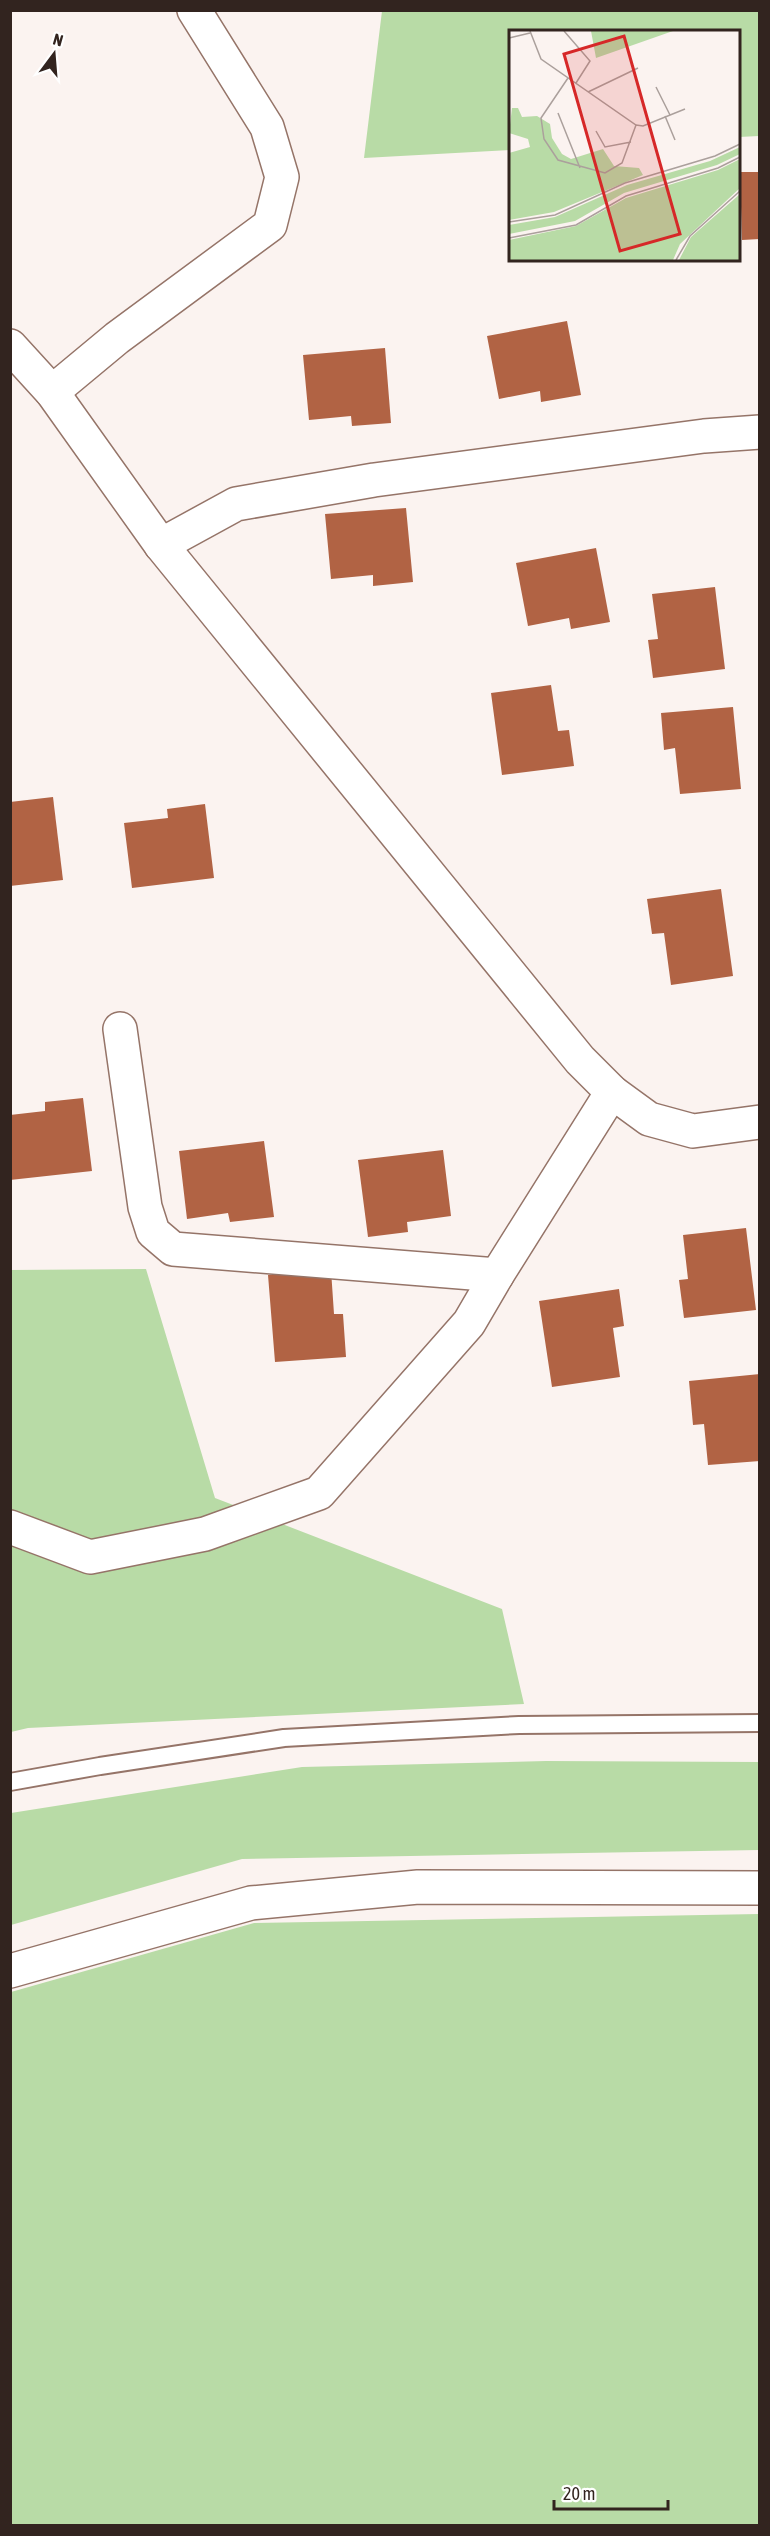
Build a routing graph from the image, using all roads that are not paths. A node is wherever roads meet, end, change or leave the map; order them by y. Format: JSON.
{"nodes":[{"id":1,"x":194,"y":10,"type":"edge"},
{"id":2,"x":10,"y":346,"type":"edge"},
{"id":3,"x":52,"y":392,"type":"junction"},
{"id":4,"x":759,"y":432,"type":"edge"},
{"id":5,"x":161,"y":545,"type":"junction"},
{"id":6,"x":120,"y":1029,"type":"dead end"},
{"id":7,"x":612,"y":1092,"type":"junction"},
{"id":8,"x":759,"y":1122,"type":"edge"},
{"id":9,"x":497,"y":1275,"type":"junction"},
{"id":10,"x":10,"y":1527,"type":"edge"},
{"id":11,"x":759,"y":1723,"type":"edge"},
{"id":12,"x":10,"y":1782,"type":"edge"},
{"id":13,"x":759,"y":1888,"type":"edge"},
{"id":14,"x":10,"y":1971,"type":"edge"}],
"edges":[{"from":1,"to":3,"type":"street"},
{"from":2,"to":3,"type":"street"},
{"from":3,"to":5,"type":"street"},
{"from":4,"to":5,"type":"street"},
{"from":5,"to":7,"type":"street"},
{"from":6,"to":9,"type":"street"},
{"from":7,"to":8,"type":"street"},
{"from":7,"to":9,"type":"street"},
{"from":9,"to":10,"type":"street"},
{"from":11,"to":12,"type":"lane"},
{"from":13,"to":14,"type":"street"}]}
